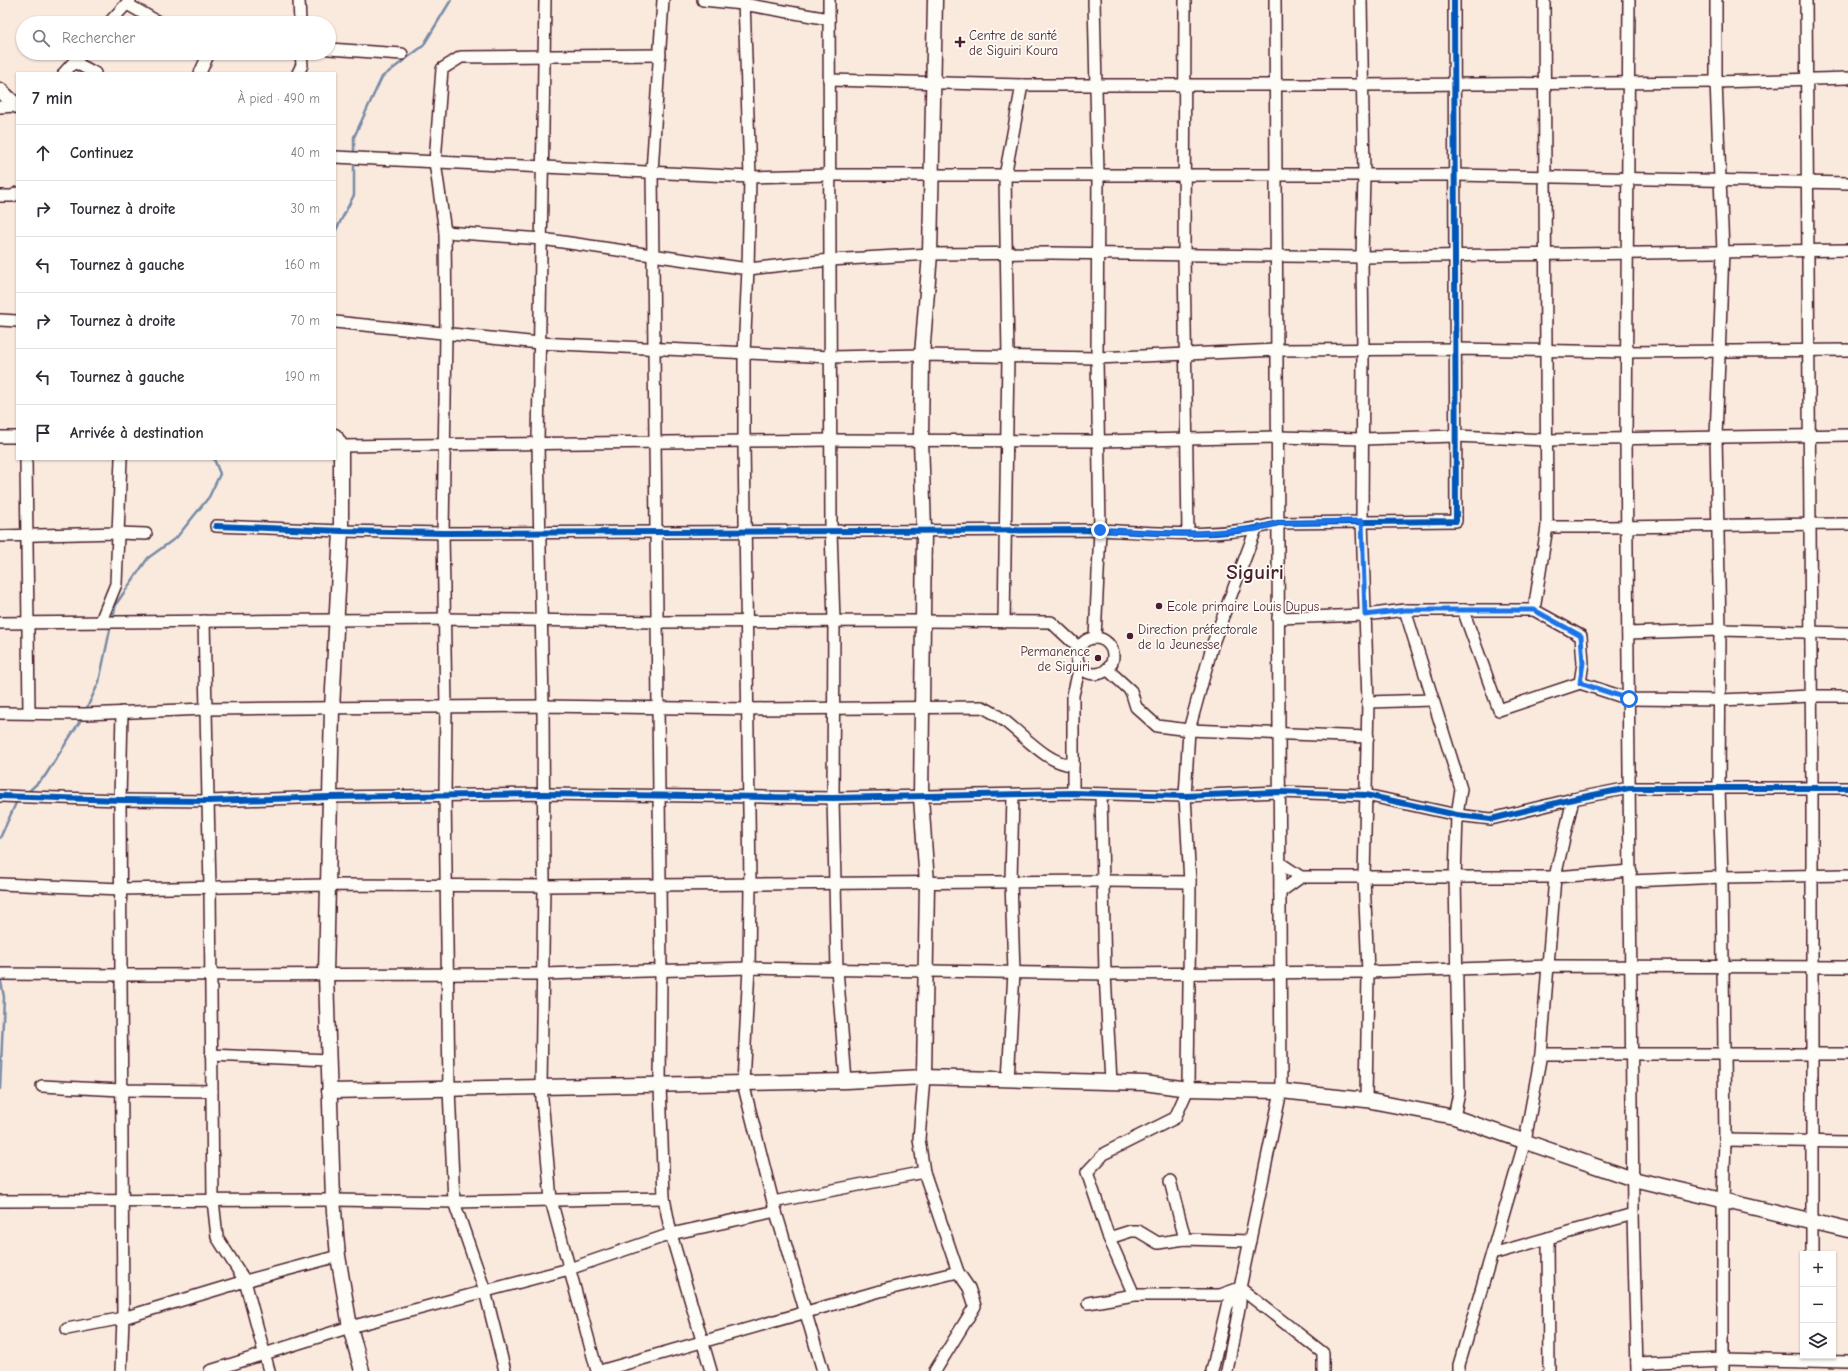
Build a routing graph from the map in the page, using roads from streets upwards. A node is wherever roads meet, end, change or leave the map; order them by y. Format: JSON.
{"nodes":[{"id":1,"x":299,"y":0,"type":"edge"},
{"id":2,"x":545,"y":0,"type":"edge"},
{"id":3,"x":663,"y":0,"type":"edge"},
{"id":4,"x":703,"y":0,"type":"edge"},
{"id":5,"x":829,"y":0,"type":"edge"},
{"id":6,"x":935,"y":0,"type":"edge"},
{"id":7,"x":1094,"y":0,"type":"edge"},
{"id":8,"x":1185,"y":0,"type":"edge"},
{"id":9,"x":1275,"y":0,"type":"edge"},
{"id":10,"x":1361,"y":0,"type":"edge"},
{"id":11,"x":1454,"y":0,"type":"edge"},
{"id":12,"x":1544,"y":0,"type":"edge"},
{"id":13,"x":1629,"y":0,"type":"edge"},
{"id":14,"x":1716,"y":0,"type":"edge"},
{"id":15,"x":1806,"y":0,"type":"edge"},
{"id":16,"x":128,"y":2,"type":"edge"},
{"id":17,"x":744,"y":2,"type":"edge"},
{"id":18,"x":115,"y":16,"type":"edge"},
{"id":19,"x":149,"y":16,"type":"edge"},
{"id":20,"x":300,"y":16,"type":"edge"},
{"id":21,"x":829,"y":19,"type":"junction"},
{"id":22,"x":336,"y":49,"type":"edge"},
{"id":23,"x":402,"y":54,"type":"dead end"},
{"id":24,"x":660,"y":54,"type":"junction"},
{"id":25,"x":545,"y":55,"type":"junction"},
{"id":26,"x":206,"y":60,"type":"edge"},
{"id":27,"x":302,"y":60,"type":"edge"},
{"id":28,"x":74,"y":62,"type":"joint"},
{"id":29,"x":65,"y":72,"type":"edge"},
{"id":30,"x":93,"y":72,"type":"edge"},
{"id":31,"x":200,"y":72,"type":"edge"},
{"id":32,"x":298,"y":72,"type":"edge"},
{"id":33,"x":1806,"y":78,"type":"junction"},
{"id":34,"x":1848,"y":78,"type":"edge"},
{"id":35,"x":829,"y":80,"type":"junction"},
{"id":36,"x":1716,"y":82,"type":"junction"},
{"id":37,"x":934,"y":83,"type":"junction"},
{"id":38,"x":1545,"y":83,"type":"junction"},
{"id":39,"x":1629,"y":83,"type":"junction"},
{"id":40,"x":1096,"y":84,"type":"junction"},
{"id":41,"x":1454,"y":84,"type":"junction"},
{"id":42,"x":1022,"y":85,"type":"junction"},
{"id":43,"x":1185,"y":85,"type":"junction"},
{"id":44,"x":1276,"y":85,"type":"junction"},
{"id":45,"x":1363,"y":85,"type":"junction"},
{"id":46,"x":0,"y":90,"type":"edge"},
{"id":47,"x":16,"y":105,"type":"edge"},
{"id":48,"x":16,"y":106,"type":"edge"},
{"id":49,"x":0,"y":107,"type":"edge"},
{"id":50,"x":336,"y":157,"type":"edge"},
{"id":51,"x":435,"y":162,"type":"junction"},
{"id":52,"x":543,"y":167,"type":"junction"},
{"id":53,"x":652,"y":172,"type":"junction"},
{"id":54,"x":830,"y":175,"type":"junction"},
{"id":55,"x":931,"y":175,"type":"junction"},
{"id":56,"x":1098,"y":175,"type":"junction"},
{"id":57,"x":1185,"y":175,"type":"junction"},
{"id":58,"x":1276,"y":175,"type":"junction"},
{"id":59,"x":1454,"y":175,"type":"junction"},
{"id":60,"x":1005,"y":176,"type":"junction"},
{"id":61,"x":1364,"y":176,"type":"junction"},
{"id":62,"x":750,"y":177,"type":"junction"},
{"id":63,"x":1545,"y":177,"type":"junction"},
{"id":64,"x":1629,"y":179,"type":"junction"},
{"id":65,"x":1719,"y":181,"type":"junction"},
{"id":66,"x":1807,"y":183,"type":"junction"},
{"id":67,"x":1848,"y":183,"type":"edge"},
{"id":68,"x":16,"y":194,"type":"edge"},
{"id":69,"x":0,"y":196,"type":"edge"},
{"id":70,"x":445,"y":232,"type":"junction"},
{"id":71,"x":542,"y":239,"type":"junction"},
{"id":72,"x":1807,"y":250,"type":"junction"},
{"id":73,"x":1848,"y":250,"type":"edge"},
{"id":74,"x":1723,"y":251,"type":"junction"},
{"id":75,"x":1628,"y":252,"type":"junction"},
{"id":76,"x":1007,"y":253,"type":"junction"},
{"id":77,"x":930,"y":254,"type":"junction"},
{"id":78,"x":1097,"y":254,"type":"junction"},
{"id":79,"x":1455,"y":254,"type":"junction"},
{"id":80,"x":1546,"y":254,"type":"junction"},
{"id":81,"x":1184,"y":255,"type":"junction"},
{"id":82,"x":654,"y":256,"type":"junction"},
{"id":83,"x":1277,"y":256,"type":"junction"},
{"id":84,"x":1362,"y":257,"type":"junction"},
{"id":85,"x":830,"y":260,"type":"junction"},
{"id":86,"x":748,"y":269,"type":"junction"},
{"id":87,"x":0,"y":320,"type":"edge"},
{"id":88,"x":16,"y":321,"type":"edge"},
{"id":89,"x":336,"y":322,"type":"edge"},
{"id":90,"x":446,"y":333,"type":"junction"},
{"id":91,"x":539,"y":343,"type":"junction"},
{"id":92,"x":654,"y":349,"type":"junction"},
{"id":93,"x":1455,"y":349,"type":"junction"},
{"id":94,"x":1277,"y":350,"type":"junction"},
{"id":95,"x":1363,"y":350,"type":"junction"},
{"id":96,"x":1807,"y":350,"type":"junction"},
{"id":97,"x":1848,"y":350,"type":"edge"},
{"id":98,"x":1546,"y":351,"type":"junction"},
{"id":99,"x":1719,"y":351,"type":"junction"},
{"id":100,"x":1626,"y":352,"type":"junction"},
{"id":101,"x":744,"y":353,"type":"junction"},
{"id":102,"x":1185,"y":354,"type":"junction"},
{"id":103,"x":922,"y":355,"type":"junction"},
{"id":104,"x":1008,"y":356,"type":"junction"},
{"id":105,"x":831,"y":357,"type":"junction"},
{"id":106,"x":1097,"y":358,"type":"junction"},
{"id":107,"x":1848,"y":434,"type":"edge"},
{"id":108,"x":1808,"y":435,"type":"junction"},
{"id":109,"x":1455,"y":436,"type":"junction"},
{"id":110,"x":0,"y":437,"type":"edge"},
{"id":111,"x":16,"y":437,"type":"edge"},
{"id":112,"x":1277,"y":437,"type":"junction"},
{"id":113,"x":1716,"y":437,"type":"junction"},
{"id":114,"x":1185,"y":439,"type":"junction"},
{"id":115,"x":1362,"y":439,"type":"junction"},
{"id":116,"x":1626,"y":439,"type":"junction"},
{"id":117,"x":831,"y":440,"type":"junction"},
{"id":118,"x":921,"y":440,"type":"junction"},
{"id":119,"x":1008,"y":440,"type":"junction"},
{"id":120,"x":1099,"y":440,"type":"junction"},
{"id":121,"x":1546,"y":440,"type":"junction"},
{"id":122,"x":338,"y":441,"type":"edge"},
{"id":123,"x":744,"y":442,"type":"junction"},
{"id":124,"x":538,"y":443,"type":"junction"},
{"id":125,"x":656,"y":443,"type":"junction"},
{"id":126,"x":444,"y":444,"type":"junction"},
{"id":127,"x":26,"y":460,"type":"edge"},
{"id":128,"x":121,"y":460,"type":"edge"},
{"id":129,"x":1362,"y":521,"type":"junction"},
{"id":130,"x":1278,"y":523,"type":"junction"},
{"id":131,"x":1809,"y":524,"type":"junction"},
{"id":132,"x":1848,"y":524,"type":"edge"},
{"id":133,"x":1719,"y":525,"type":"junction"},
{"id":134,"x":216,"y":526,"type":"dead end"},
{"id":135,"x":1547,"y":527,"type":"junction"},
{"id":136,"x":1627,"y":528,"type":"junction"},
{"id":137,"x":1256,"y":529,"type":"junction"},
{"id":138,"x":924,"y":530,"type":"junction"},
{"id":139,"x":1006,"y":530,"type":"junction"},
{"id":140,"x":1100,"y":530,"type":"junction"},
{"id":141,"x":341,"y":531,"type":"junction"},
{"id":142,"x":831,"y":531,"type":"junction"},
{"id":143,"x":745,"y":532,"type":"junction"},
{"id":144,"x":118,"y":533,"type":"junction"},
{"id":145,"x":443,"y":533,"type":"junction"},
{"id":146,"x":656,"y":533,"type":"junction"},
{"id":147,"x":146,"y":534,"type":"dead end"},
{"id":148,"x":541,"y":534,"type":"junction"},
{"id":149,"x":1188,"y":534,"type":"junction"},
{"id":150,"x":27,"y":535,"type":"junction"},
{"id":151,"x":0,"y":536,"type":"edge"},
{"id":152,"x":1405,"y":610,"type":"junction"},
{"id":153,"x":1463,"y":610,"type":"junction"},
{"id":154,"x":1534,"y":610,"type":"junction"},
{"id":155,"x":1365,"y":615,"type":"junction"},
{"id":156,"x":1278,"y":618,"type":"junction"},
{"id":157,"x":444,"y":619,"type":"junction"},
{"id":158,"x":335,"y":620,"type":"junction"},
{"id":159,"x":541,"y":620,"type":"junction"},
{"id":160,"x":834,"y":621,"type":"junction"},
{"id":161,"x":922,"y":621,"type":"junction"},
{"id":162,"x":108,"y":622,"type":"junction"},
{"id":163,"x":204,"y":622,"type":"junction"},
{"id":164,"x":657,"y":622,"type":"junction"},
{"id":165,"x":747,"y":622,"type":"junction"},
{"id":166,"x":1004,"y":622,"type":"junction"},
{"id":167,"x":0,"y":623,"type":"edge"},
{"id":168,"x":29,"y":623,"type":"junction"},
{"id":169,"x":1720,"y":630,"type":"junction"},
{"id":170,"x":1628,"y":633,"type":"junction"},
{"id":171,"x":1810,"y":633,"type":"junction"},
{"id":172,"x":1848,"y":633,"type":"edge"},
{"id":173,"x":1095,"y":638,"type":"junction"},
{"id":174,"x":1079,"y":648,"type":"junction"},
{"id":175,"x":1080,"y":666,"type":"junction"},
{"id":176,"x":1107,"y":669,"type":"junction"},
{"id":177,"x":1580,"y":683,"type":"junction"},
{"id":178,"x":1811,"y":696,"type":"junction"},
{"id":179,"x":1848,"y":696,"type":"edge"},
{"id":180,"x":1629,"y":699,"type":"junction"},
{"id":181,"x":1433,"y":700,"type":"junction"},
{"id":182,"x":1720,"y":700,"type":"junction"},
{"id":183,"x":1368,"y":702,"type":"junction"},
{"id":184,"x":543,"y":706,"type":"junction"},
{"id":185,"x":658,"y":706,"type":"junction"},
{"id":186,"x":446,"y":707,"type":"junction"},
{"id":187,"x":922,"y":707,"type":"junction"},
{"id":188,"x":332,"y":708,"type":"junction"},
{"id":189,"x":833,"y":708,"type":"junction"},
{"id":190,"x":205,"y":709,"type":"junction"},
{"id":191,"x":748,"y":709,"type":"junction"},
{"id":192,"x":29,"y":712,"type":"junction"},
{"id":193,"x":122,"y":712,"type":"junction"},
{"id":194,"x":0,"y":713,"type":"edge"},
{"id":195,"x":1189,"y":730,"type":"junction"},
{"id":196,"x":1279,"y":733,"type":"junction"},
{"id":197,"x":1368,"y":737,"type":"junction"},
{"id":198,"x":1073,"y":765,"type":"junction"},
{"id":199,"x":1629,"y":788,"type":"junction"},
{"id":200,"x":1719,"y":788,"type":"junction"},
{"id":201,"x":1812,"y":788,"type":"junction"},
{"id":202,"x":1848,"y":788,"type":"edge"},
{"id":203,"x":1279,"y":792,"type":"junction"},
{"id":204,"x":1073,"y":793,"type":"junction"},
{"id":205,"x":543,"y":794,"type":"junction"},
{"id":206,"x":1101,"y":794,"type":"junction"},
{"id":207,"x":445,"y":795,"type":"junction"},
{"id":208,"x":1013,"y":795,"type":"junction"},
{"id":209,"x":1366,"y":795,"type":"junction"},
{"id":210,"x":0,"y":796,"type":"edge"},
{"id":211,"x":329,"y":796,"type":"junction"},
{"id":212,"x":659,"y":796,"type":"junction"},
{"id":213,"x":1185,"y":796,"type":"junction"},
{"id":214,"x":748,"y":797,"type":"junction"},
{"id":215,"x":921,"y":797,"type":"junction"},
{"id":216,"x":833,"y":798,"type":"junction"},
{"id":217,"x":1573,"y":799,"type":"junction"},
{"id":218,"x":120,"y":800,"type":"junction"},
{"id":219,"x":209,"y":801,"type":"junction"},
{"id":220,"x":1457,"y":815,"type":"junction"},
{"id":221,"x":1280,"y":863,"type":"junction"},
{"id":222,"x":1848,"y":875,"type":"edge"},
{"id":223,"x":1631,"y":876,"type":"junction"},
{"id":224,"x":1812,"y":876,"type":"junction"},
{"id":225,"x":1301,"y":877,"type":"junction"},
{"id":226,"x":1556,"y":877,"type":"junction"},
{"id":227,"x":1722,"y":877,"type":"junction"},
{"id":228,"x":1364,"y":878,"type":"junction"},
{"id":229,"x":1455,"y":878,"type":"junction"},
{"id":230,"x":1102,"y":881,"type":"junction"},
{"id":231,"x":1011,"y":882,"type":"junction"},
{"id":232,"x":1190,"y":882,"type":"junction"},
{"id":233,"x":927,"y":883,"type":"junction"},
{"id":234,"x":0,"y":884,"type":"edge"},
{"id":235,"x":750,"y":884,"type":"junction"},
{"id":236,"x":834,"y":884,"type":"junction"},
{"id":237,"x":327,"y":885,"type":"junction"},
{"id":238,"x":446,"y":885,"type":"junction"},
{"id":239,"x":660,"y":885,"type":"junction"},
{"id":240,"x":544,"y":886,"type":"junction"},
{"id":241,"x":210,"y":888,"type":"junction"},
{"id":242,"x":121,"y":889,"type":"junction"},
{"id":243,"x":1280,"y":892,"type":"junction"},
{"id":244,"x":1548,"y":966,"type":"junction"},
{"id":245,"x":1632,"y":966,"type":"junction"},
{"id":246,"x":1811,"y":967,"type":"junction"},
{"id":247,"x":1848,"y":967,"type":"edge"},
{"id":248,"x":749,"y":968,"type":"junction"},
{"id":249,"x":1724,"y":968,"type":"junction"},
{"id":250,"x":837,"y":969,"type":"junction"},
{"id":251,"x":926,"y":970,"type":"junction"},
{"id":252,"x":1457,"y":970,"type":"junction"},
{"id":253,"x":661,"y":971,"type":"junction"},
{"id":254,"x":1014,"y":972,"type":"junction"},
{"id":255,"x":1368,"y":972,"type":"junction"},
{"id":256,"x":1280,"y":973,"type":"junction"},
{"id":257,"x":3,"y":974,"type":"edge"},
{"id":258,"x":326,"y":974,"type":"junction"},
{"id":259,"x":447,"y":974,"type":"junction"},
{"id":260,"x":542,"y":974,"type":"junction"},
{"id":261,"x":1105,"y":974,"type":"junction"},
{"id":262,"x":1188,"y":974,"type":"junction"},
{"id":263,"x":121,"y":975,"type":"junction"},
{"id":264,"x":210,"y":975,"type":"junction"},
{"id":265,"x":1541,"y":1054,"type":"junction"},
{"id":266,"x":1632,"y":1054,"type":"junction"},
{"id":267,"x":1723,"y":1054,"type":"junction"},
{"id":268,"x":1811,"y":1054,"type":"junction"},
{"id":269,"x":1848,"y":1054,"type":"edge"},
{"id":270,"x":211,"y":1055,"type":"junction"},
{"id":271,"x":328,"y":1060,"type":"junction"},
{"id":272,"x":924,"y":1077,"type":"junction"},
{"id":273,"x":1008,"y":1080,"type":"junction"},
{"id":274,"x":846,"y":1082,"type":"junction"},
{"id":275,"x":1111,"y":1082,"type":"junction"},
{"id":276,"x":743,"y":1083,"type":"junction"},
{"id":277,"x":660,"y":1085,"type":"junction"},
{"id":278,"x":42,"y":1086,"type":"dead end"},
{"id":279,"x":541,"y":1087,"type":"junction"},
{"id":280,"x":449,"y":1089,"type":"junction"},
{"id":281,"x":1188,"y":1089,"type":"junction"},
{"id":282,"x":121,"y":1090,"type":"junction"},
{"id":283,"x":212,"y":1091,"type":"junction"},
{"id":284,"x":329,"y":1091,"type":"junction"},
{"id":285,"x":1281,"y":1091,"type":"junction"},
{"id":286,"x":1366,"y":1100,"type":"junction"},
{"id":287,"x":1454,"y":1117,"type":"junction"},
{"id":288,"x":1725,"y":1140,"type":"junction"},
{"id":289,"x":1525,"y":1141,"type":"junction"},
{"id":290,"x":1811,"y":1141,"type":"junction"},
{"id":291,"x":1848,"y":1142,"type":"edge"},
{"id":292,"x":924,"y":1172,"type":"junction"},
{"id":293,"x":1633,"y":1180,"type":"junction"},
{"id":294,"x":1170,"y":1181,"type":"dead end"},
{"id":295,"x":664,"y":1198,"type":"junction"},
{"id":296,"x":121,"y":1200,"type":"junction"},
{"id":297,"x":213,"y":1200,"type":"junction"},
{"id":298,"x":333,"y":1200,"type":"junction"},
{"id":299,"x":551,"y":1200,"type":"junction"},
{"id":300,"x":0,"y":1201,"type":"edge"},
{"id":301,"x":1723,"y":1201,"type":"junction"},
{"id":302,"x":454,"y":1202,"type":"junction"},
{"id":303,"x":774,"y":1207,"type":"junction"},
{"id":304,"x":1633,"y":1214,"type":"junction"},
{"id":305,"x":1811,"y":1222,"type":"junction"},
{"id":306,"x":1848,"y":1230,"type":"edge"},
{"id":307,"x":670,"y":1234,"type":"junction"},
{"id":308,"x":1109,"y":1238,"type":"junction"},
{"id":309,"x":1548,"y":1238,"type":"junction"},
{"id":310,"x":1185,"y":1239,"type":"junction"},
{"id":311,"x":1250,"y":1241,"type":"junction"},
{"id":312,"x":1812,"y":1251,"type":"edge"},
{"id":313,"x":1492,"y":1254,"type":"junction"},
{"id":314,"x":338,"y":1256,"type":"junction"},
{"id":315,"x":569,"y":1269,"type":"junction"},
{"id":316,"x":958,"y":1272,"type":"junction"},
{"id":317,"x":245,"y":1281,"type":"junction"},
{"id":318,"x":1240,"y":1288,"type":"junction"},
{"id":319,"x":485,"y":1291,"type":"junction"},
{"id":320,"x":1134,"y":1295,"type":"junction"},
{"id":321,"x":1088,"y":1303,"type":"dead end"},
{"id":322,"x":806,"y":1311,"type":"junction"},
{"id":323,"x":123,"y":1318,"type":"junction"},
{"id":324,"x":350,"y":1327,"type":"junction"},
{"id":325,"x":67,"y":1328,"type":"dead end"},
{"id":326,"x":703,"y":1341,"type":"junction"},
{"id":327,"x":264,"y":1355,"type":"junction"},
{"id":328,"x":1724,"y":1359,"type":"junction"},
{"id":329,"x":1848,"y":1362,"type":"edge"},
{"id":330,"x":1817,"y":1363,"type":"edge"},
{"id":331,"x":1637,"y":1367,"type":"edge"},
{"id":332,"x":121,"y":1371,"type":"edge"},
{"id":333,"x":210,"y":1371,"type":"edge"},
{"id":334,"x":269,"y":1371,"type":"edge"},
{"id":335,"x":362,"y":1371,"type":"edge"},
{"id":336,"x":505,"y":1371,"type":"edge"},
{"id":337,"x":597,"y":1371,"type":"edge"},
{"id":338,"x":600,"y":1371,"type":"edge"},
{"id":339,"x":711,"y":1371,"type":"edge"},
{"id":340,"x":823,"y":1371,"type":"edge"},
{"id":341,"x":935,"y":1371,"type":"edge"},
{"id":342,"x":1212,"y":1371,"type":"edge"},
{"id":343,"x":1227,"y":1371,"type":"edge"},
{"id":344,"x":1323,"y":1371,"type":"edge"},
{"id":345,"x":1459,"y":1371,"type":"edge"},
{"id":346,"x":1549,"y":1371,"type":"edge"},
{"id":347,"x":1723,"y":1371,"type":"edge"}],
"edges":[{"from":1,"to":20,"type":"street"},
{"from":2,"to":25,"type":"street"},
{"from":3,"to":24,"type":"street"},
{"from":4,"to":17,"type":"street"},
{"from":5,"to":21,"type":"street"},
{"from":6,"to":37,"type":"street"},
{"from":7,"to":40,"type":"street"},
{"from":8,"to":43,"type":"street"},
{"from":9,"to":44,"type":"street"},
{"from":10,"to":45,"type":"street"},
{"from":11,"to":41,"type":"street"},
{"from":12,"to":38,"type":"street"},
{"from":13,"to":39,"type":"street"},
{"from":14,"to":36,"type":"street"},
{"from":15,"to":33,"type":"street"},
{"from":16,"to":18,"type":"street"},
{"from":16,"to":19,"type":"street"},
{"from":17,"to":21,"type":"street"},
{"from":17,"to":62,"type":"street"},
{"from":21,"to":35,"type":"street"},
{"from":22,"to":23,"type":"street"},
{"from":24,"to":25,"type":"street"},
{"from":24,"to":53,"type":"street"},
{"from":25,"to":51,"type":"street"},
{"from":25,"to":52,"type":"street"},
{"from":26,"to":31,"type":"street"},
{"from":27,"to":32,"type":"street"},
{"from":28,"to":29,"type":"street"},
{"from":28,"to":30,"type":"street"},
{"from":33,"to":34,"type":"street"},
{"from":33,"to":36,"type":"street"},
{"from":33,"to":66,"type":"street"},
{"from":35,"to":37,"type":"street"},
{"from":35,"to":54,"type":"street"},
{"from":36,"to":39,"type":"street"},
{"from":36,"to":65,"type":"street"},
{"from":37,"to":42,"type":"street"},
{"from":37,"to":55,"type":"street"},
{"from":38,"to":39,"type":"street"},
{"from":38,"to":41,"type":"street"},
{"from":38,"to":63,"type":"street"},
{"from":39,"to":64,"type":"street"},
{"from":40,"to":42,"type":"street"},
{"from":40,"to":43,"type":"street"},
{"from":40,"to":56,"type":"street"},
{"from":41,"to":45,"type":"street"},
{"from":41,"to":59,"type":"street"},
{"from":42,"to":60,"type":"street"},
{"from":43,"to":44,"type":"street"},
{"from":43,"to":57,"type":"street"},
{"from":44,"to":45,"type":"street"},
{"from":44,"to":58,"type":"street"},
{"from":45,"to":61,"type":"street"},
{"from":46,"to":47,"type":"street"},
{"from":48,"to":49,"type":"street"},
{"from":50,"to":51,"type":"street"},
{"from":51,"to":52,"type":"street"},
{"from":51,"to":70,"type":"street"},
{"from":52,"to":53,"type":"street"},
{"from":52,"to":71,"type":"street"},
{"from":53,"to":62,"type":"street"},
{"from":53,"to":82,"type":"street"},
{"from":54,"to":55,"type":"street"},
{"from":54,"to":62,"type":"street"},
{"from":54,"to":85,"type":"street"},
{"from":55,"to":60,"type":"street"},
{"from":55,"to":77,"type":"street"},
{"from":56,"to":57,"type":"street"},
{"from":56,"to":60,"type":"street"},
{"from":56,"to":78,"type":"street"},
{"from":57,"to":58,"type":"street"},
{"from":57,"to":81,"type":"street"},
{"from":58,"to":61,"type":"street"},
{"from":58,"to":83,"type":"street"},
{"from":59,"to":61,"type":"street"},
{"from":59,"to":63,"type":"street"},
{"from":59,"to":79,"type":"street"},
{"from":60,"to":76,"type":"street"},
{"from":61,"to":84,"type":"street"},
{"from":62,"to":86,"type":"street"},
{"from":63,"to":64,"type":"street"},
{"from":63,"to":80,"type":"street"},
{"from":64,"to":65,"type":"street"},
{"from":64,"to":75,"type":"street"},
{"from":65,"to":66,"type":"street"},
{"from":65,"to":74,"type":"street"},
{"from":66,"to":67,"type":"street"},
{"from":66,"to":72,"type":"street"},
{"from":68,"to":69,"type":"street"},
{"from":70,"to":71,"type":"street"},
{"from":70,"to":90,"type":"street"},
{"from":71,"to":82,"type":"street"},
{"from":71,"to":91,"type":"street"},
{"from":72,"to":73,"type":"street"},
{"from":72,"to":74,"type":"street"},
{"from":72,"to":96,"type":"street"},
{"from":74,"to":75,"type":"street"},
{"from":74,"to":99,"type":"street"},
{"from":75,"to":80,"type":"street"},
{"from":75,"to":100,"type":"street"},
{"from":76,"to":77,"type":"street"},
{"from":76,"to":78,"type":"street"},
{"from":76,"to":104,"type":"street"},
{"from":77,"to":85,"type":"street"},
{"from":77,"to":103,"type":"street"},
{"from":78,"to":81,"type":"street"},
{"from":78,"to":106,"type":"street"},
{"from":79,"to":80,"type":"street"},
{"from":79,"to":84,"type":"street"},
{"from":79,"to":93,"type":"street"},
{"from":80,"to":98,"type":"street"},
{"from":81,"to":83,"type":"street"},
{"from":81,"to":102,"type":"street"},
{"from":82,"to":86,"type":"street"},
{"from":82,"to":92,"type":"street"},
{"from":83,"to":84,"type":"street"},
{"from":83,"to":94,"type":"street"},
{"from":84,"to":95,"type":"street"},
{"from":85,"to":86,"type":"street"},
{"from":85,"to":105,"type":"street"},
{"from":86,"to":101,"type":"street"},
{"from":87,"to":88,"type":"street"},
{"from":89,"to":90,"type":"street"},
{"from":90,"to":91,"type":"street"},
{"from":90,"to":126,"type":"street"},
{"from":91,"to":92,"type":"street"},
{"from":91,"to":124,"type":"street"},
{"from":92,"to":101,"type":"street"},
{"from":92,"to":125,"type":"street"},
{"from":93,"to":95,"type":"street"},
{"from":93,"to":98,"type":"street"},
{"from":93,"to":109,"type":"street"},
{"from":94,"to":95,"type":"street"},
{"from":94,"to":102,"type":"street"},
{"from":94,"to":112,"type":"street"},
{"from":95,"to":115,"type":"street"},
{"from":96,"to":97,"type":"street"},
{"from":96,"to":99,"type":"street"},
{"from":96,"to":108,"type":"street"},
{"from":98,"to":100,"type":"street"},
{"from":98,"to":121,"type":"street"},
{"from":99,"to":100,"type":"street"},
{"from":99,"to":113,"type":"street"},
{"from":100,"to":116,"type":"street"},
{"from":101,"to":105,"type":"street"},
{"from":101,"to":123,"type":"street"},
{"from":102,"to":106,"type":"street"},
{"from":102,"to":114,"type":"street"},
{"from":103,"to":104,"type":"street"},
{"from":103,"to":105,"type":"street"},
{"from":103,"to":118,"type":"street"},
{"from":104,"to":106,"type":"street"},
{"from":104,"to":119,"type":"street"},
{"from":105,"to":117,"type":"street"},
{"from":106,"to":120,"type":"street"},
{"from":107,"to":108,"type":"street"},
{"from":108,"to":113,"type":"street"},
{"from":108,"to":131,"type":"street"},
{"from":109,"to":115,"type":"street"},
{"from":109,"to":121,"type":"street"},
{"from":109,"to":129,"type":"street"},
{"from":110,"to":111,"type":"street"},
{"from":112,"to":114,"type":"street"},
{"from":112,"to":115,"type":"street"},
{"from":112,"to":130,"type":"street"},
{"from":113,"to":116,"type":"street"},
{"from":113,"to":133,"type":"street"},
{"from":114,"to":120,"type":"street"},
{"from":114,"to":149,"type":"street"},
{"from":115,"to":129,"type":"street"},
{"from":116,"to":121,"type":"street"},
{"from":116,"to":136,"type":"street"},
{"from":117,"to":118,"type":"street"},
{"from":117,"to":123,"type":"street"},
{"from":117,"to":142,"type":"street"},
{"from":118,"to":119,"type":"street"},
{"from":118,"to":138,"type":"street"},
{"from":119,"to":120,"type":"street"},
{"from":119,"to":139,"type":"street"},
{"from":120,"to":140,"type":"street"},
{"from":121,"to":135,"type":"street"},
{"from":122,"to":126,"type":"street"},
{"from":122,"to":141,"type":"street"},
{"from":123,"to":125,"type":"street"},
{"from":123,"to":143,"type":"street"},
{"from":124,"to":125,"type":"street"},
{"from":124,"to":126,"type":"street"},
{"from":124,"to":148,"type":"street"},
{"from":125,"to":146,"type":"street"},
{"from":126,"to":145,"type":"street"},
{"from":127,"to":150,"type":"street"},
{"from":128,"to":144,"type":"street"},
{"from":129,"to":130,"type":"street"},
{"from":129,"to":155,"type":"street"},
{"from":130,"to":137,"type":"street"},
{"from":130,"to":156,"type":"street"},
{"from":131,"to":132,"type":"street"},
{"from":131,"to":133,"type":"street"},
{"from":131,"to":171,"type":"street"},
{"from":133,"to":136,"type":"street"},
{"from":133,"to":169,"type":"street"},
{"from":134,"to":141,"type":"street"},
{"from":135,"to":136,"type":"street"},
{"from":135,"to":154,"type":"street"},
{"from":136,"to":170,"type":"street"},
{"from":137,"to":149,"type":"street"},
{"from":137,"to":195,"type":"street"},
{"from":138,"to":139,"type":"street"},
{"from":138,"to":142,"type":"street"},
{"from":138,"to":161,"type":"street"},
{"from":139,"to":140,"type":"street"},
{"from":139,"to":166,"type":"street"},
{"from":140,"to":149,"type":"street"},
{"from":140,"to":173,"type":"street"},
{"from":141,"to":145,"type":"street"},
{"from":141,"to":158,"type":"street"},
{"from":142,"to":143,"type":"street"},
{"from":142,"to":160,"type":"street"},
{"from":143,"to":146,"type":"street"},
{"from":143,"to":165,"type":"street"},
{"from":144,"to":147,"type":"street"},
{"from":144,"to":150,"type":"street"},
{"from":144,"to":162,"type":"street"},
{"from":145,"to":148,"type":"street"},
{"from":145,"to":157,"type":"street"},
{"from":146,"to":148,"type":"street"},
{"from":146,"to":164,"type":"street"},
{"from":148,"to":159,"type":"street"},
{"from":150,"to":151,"type":"street"},
{"from":150,"to":168,"type":"street"},
{"from":152,"to":153,"type":"street"},
{"from":152,"to":155,"type":"street"},
{"from":152,"to":181,"type":"street"},
{"from":153,"to":154,"type":"street"},
{"from":153,"to":177,"type":"street"},
{"from":154,"to":177,"type":"street"},
{"from":155,"to":156,"type":"street"},
{"from":155,"to":183,"type":"street"},
{"from":156,"to":196,"type":"street"},
{"from":157,"to":158,"type":"street"},
{"from":157,"to":159,"type":"street"},
{"from":157,"to":186,"type":"street"},
{"from":158,"to":163,"type":"street"},
{"from":158,"to":188,"type":"street"},
{"from":159,"to":164,"type":"street"},
{"from":159,"to":184,"type":"street"},
{"from":160,"to":161,"type":"street"},
{"from":160,"to":165,"type":"street"},
{"from":160,"to":189,"type":"street"},
{"from":161,"to":166,"type":"street"},
{"from":161,"to":187,"type":"street"},
{"from":162,"to":163,"type":"street"},
{"from":162,"to":168,"type":"street"},
{"from":163,"to":190,"type":"street"},
{"from":164,"to":165,"type":"street"},
{"from":164,"to":185,"type":"street"},
{"from":165,"to":191,"type":"street"},
{"from":166,"to":174,"type":"street"},
{"from":167,"to":168,"type":"street"},
{"from":168,"to":192,"type":"street"},
{"from":169,"to":170,"type":"street"},
{"from":169,"to":171,"type":"street"},
{"from":169,"to":182,"type":"street"},
{"from":170,"to":180,"type":"street"},
{"from":171,"to":172,"type":"street"},
{"from":171,"to":178,"type":"street"},
{"from":173,"to":174,"type":"street"},
{"from":173,"to":176,"type":"street"},
{"from":174,"to":175,"type":"street"},
{"from":175,"to":176,"type":"street"},
{"from":175,"to":198,"type":"street"},
{"from":176,"to":195,"type":"street"},
{"from":177,"to":180,"type":"street"},
{"from":178,"to":179,"type":"street"},
{"from":178,"to":182,"type":"street"},
{"from":178,"to":201,"type":"street"},
{"from":180,"to":182,"type":"street"},
{"from":180,"to":199,"type":"street"},
{"from":181,"to":183,"type":"street"},
{"from":181,"to":220,"type":"street"},
{"from":182,"to":200,"type":"street"},
{"from":183,"to":197,"type":"street"},
{"from":184,"to":185,"type":"street"},
{"from":184,"to":186,"type":"street"},
{"from":184,"to":205,"type":"street"},
{"from":185,"to":191,"type":"street"},
{"from":185,"to":212,"type":"street"},
{"from":186,"to":188,"type":"street"},
{"from":186,"to":207,"type":"street"},
{"from":187,"to":189,"type":"street"},
{"from":187,"to":198,"type":"street"},
{"from":187,"to":215,"type":"street"},
{"from":188,"to":190,"type":"street"},
{"from":188,"to":211,"type":"street"},
{"from":189,"to":191,"type":"street"},
{"from":189,"to":216,"type":"street"},
{"from":190,"to":193,"type":"street"},
{"from":190,"to":219,"type":"street"},
{"from":191,"to":214,"type":"street"},
{"from":192,"to":193,"type":"street"},
{"from":192,"to":194,"type":"street"},
{"from":193,"to":218,"type":"street"},
{"from":195,"to":196,"type":"street"},
{"from":195,"to":213,"type":"street"},
{"from":196,"to":197,"type":"street"},
{"from":196,"to":203,"type":"street"},
{"from":197,"to":209,"type":"street"},
{"from":198,"to":204,"type":"street"},
{"from":199,"to":200,"type":"street"},
{"from":199,"to":217,"type":"street"},
{"from":199,"to":223,"type":"street"},
{"from":200,"to":201,"type":"street"},
{"from":200,"to":227,"type":"street"},
{"from":201,"to":202,"type":"street"},
{"from":201,"to":224,"type":"street"},
{"from":203,"to":209,"type":"street"},
{"from":203,"to":213,"type":"street"},
{"from":203,"to":221,"type":"street"},
{"from":204,"to":206,"type":"street"},
{"from":204,"to":208,"type":"street"},
{"from":205,"to":207,"type":"street"},
{"from":205,"to":212,"type":"street"},
{"from":205,"to":240,"type":"street"},
{"from":206,"to":213,"type":"street"},
{"from":206,"to":230,"type":"street"},
{"from":207,"to":211,"type":"street"},
{"from":207,"to":238,"type":"street"},
{"from":208,"to":215,"type":"street"},
{"from":208,"to":231,"type":"street"},
{"from":209,"to":220,"type":"street"},
{"from":209,"to":228,"type":"street"},
{"from":210,"to":218,"type":"street"},
{"from":211,"to":219,"type":"street"},
{"from":211,"to":237,"type":"street"},
{"from":212,"to":214,"type":"street"},
{"from":212,"to":239,"type":"street"},
{"from":213,"to":232,"type":"street"},
{"from":214,"to":216,"type":"street"},
{"from":214,"to":235,"type":"street"},
{"from":215,"to":216,"type":"street"},
{"from":215,"to":233,"type":"street"},
{"from":216,"to":236,"type":"street"},
{"from":217,"to":220,"type":"street"},
{"from":217,"to":226,"type":"street"},
{"from":218,"to":219,"type":"street"},
{"from":218,"to":242,"type":"street"},
{"from":219,"to":241,"type":"street"},
{"from":220,"to":229,"type":"street"},
{"from":221,"to":225,"type":"street"},
{"from":221,"to":243,"type":"street"},
{"from":222,"to":224,"type":"street"},
{"from":223,"to":226,"type":"street"},
{"from":223,"to":227,"type":"street"},
{"from":223,"to":245,"type":"street"},
{"from":224,"to":227,"type":"street"},
{"from":224,"to":246,"type":"street"},
{"from":225,"to":228,"type":"street"},
{"from":225,"to":243,"type":"street"},
{"from":226,"to":229,"type":"street"},
{"from":226,"to":244,"type":"street"},
{"from":227,"to":249,"type":"street"},
{"from":228,"to":229,"type":"street"},
{"from":228,"to":255,"type":"street"},
{"from":229,"to":252,"type":"street"},
{"from":230,"to":231,"type":"street"},
{"from":230,"to":232,"type":"street"},
{"from":230,"to":261,"type":"street"},
{"from":231,"to":233,"type":"street"},
{"from":231,"to":254,"type":"street"},
{"from":232,"to":262,"type":"street"},
{"from":233,"to":236,"type":"street"},
{"from":233,"to":251,"type":"street"},
{"from":234,"to":242,"type":"street"},
{"from":235,"to":236,"type":"street"},
{"from":235,"to":239,"type":"street"},
{"from":235,"to":248,"type":"street"},
{"from":236,"to":250,"type":"street"},
{"from":237,"to":238,"type":"street"},
{"from":237,"to":241,"type":"street"},
{"from":237,"to":258,"type":"street"},
{"from":238,"to":240,"type":"street"},
{"from":238,"to":259,"type":"street"},
{"from":239,"to":240,"type":"street"},
{"from":239,"to":253,"type":"street"},
{"from":240,"to":260,"type":"street"},
{"from":241,"to":242,"type":"street"},
{"from":241,"to":264,"type":"street"},
{"from":242,"to":263,"type":"street"},
{"from":243,"to":256,"type":"street"},
{"from":244,"to":245,"type":"street"},
{"from":244,"to":252,"type":"street"},
{"from":244,"to":265,"type":"street"},
{"from":245,"to":249,"type":"street"},
{"from":245,"to":266,"type":"street"},
{"from":246,"to":247,"type":"street"},
{"from":246,"to":249,"type":"street"},
{"from":246,"to":268,"type":"street"},
{"from":248,"to":250,"type":"street"},
{"from":248,"to":253,"type":"street"},
{"from":248,"to":276,"type":"street"},
{"from":249,"to":267,"type":"street"},
{"from":250,"to":251,"type":"street"},
{"from":250,"to":274,"type":"street"},
{"from":251,"to":254,"type":"street"},
{"from":251,"to":272,"type":"street"},
{"from":252,"to":255,"type":"street"},
{"from":252,"to":287,"type":"street"},
{"from":253,"to":260,"type":"street"},
{"from":253,"to":277,"type":"street"},
{"from":254,"to":261,"type":"street"},
{"from":254,"to":273,"type":"street"},
{"from":255,"to":256,"type":"street"},
{"from":255,"to":286,"type":"street"},
{"from":256,"to":262,"type":"street"},
{"from":256,"to":285,"type":"street"},
{"from":257,"to":263,"type":"street"},
{"from":258,"to":259,"type":"street"},
{"from":258,"to":264,"type":"street"},
{"from":258,"to":271,"type":"street"},
{"from":259,"to":260,"type":"street"},
{"from":259,"to":280,"type":"street"},
{"from":260,"to":279,"type":"street"},
{"from":261,"to":262,"type":"street"},
{"from":261,"to":275,"type":"street"},
{"from":262,"to":281,"type":"street"},
{"from":263,"to":264,"type":"street"},
{"from":263,"to":282,"type":"street"},
{"from":264,"to":270,"type":"street"},
{"from":265,"to":266,"type":"street"},
{"from":265,"to":289,"type":"street"},
{"from":266,"to":267,"type":"street"},
{"from":266,"to":293,"type":"street"},
{"from":267,"to":268,"type":"street"},
{"from":267,"to":288,"type":"street"},
{"from":268,"to":269,"type":"street"},
{"from":268,"to":290,"type":"street"},
{"from":270,"to":271,"type":"street"},
{"from":270,"to":283,"type":"street"},
{"from":271,"to":284,"type":"street"},
{"from":272,"to":273,"type":"street"},
{"from":272,"to":274,"type":"street"},
{"from":272,"to":292,"type":"street"},
{"from":273,"to":275,"type":"street"},
{"from":274,"to":276,"type":"street"},
{"from":275,"to":281,"type":"street"},
{"from":276,"to":277,"type":"street"},
{"from":276,"to":303,"type":"street"},
{"from":277,"to":279,"type":"street"},
{"from":277,"to":295,"type":"street"},
{"from":278,"to":282,"type":"street"},
{"from":279,"to":280,"type":"street"},
{"from":279,"to":299,"type":"street"},
{"from":280,"to":284,"type":"street"},
{"from":280,"to":302,"type":"street"},
{"from":281,"to":285,"type":"street"},
{"from":281,"to":308,"type":"street"},
{"from":282,"to":283,"type":"street"},
{"from":282,"to":296,"type":"street"},
{"from":283,"to":297,"type":"street"},
{"from":284,"to":298,"type":"street"},
{"from":285,"to":286,"type":"street"},
{"from":285,"to":311,"type":"street"},
{"from":286,"to":287,"type":"street"},
{"from":287,"to":289,"type":"street"},
{"from":288,"to":290,"type":"street"},
{"from":288,"to":301,"type":"street"},
{"from":289,"to":293,"type":"street"},
{"from":289,"to":313,"type":"street"},
{"from":290,"to":291,"type":"street"},
{"from":290,"to":305,"type":"street"},
{"from":292,"to":303,"type":"street"},
{"from":292,"to":316,"type":"street"},
{"from":293,"to":301,"type":"street"},
{"from":293,"to":304,"type":"street"},
{"from":294,"to":310,"type":"street"},
{"from":295,"to":299,"type":"street"},
{"from":295,"to":307,"type":"street"},
{"from":296,"to":297,"type":"street"},
{"from":296,"to":300,"type":"street"},
{"from":296,"to":323,"type":"street"},
{"from":297,"to":298,"type":"street"},
{"from":297,"to":317,"type":"street"},
{"from":298,"to":302,"type":"street"},
{"from":298,"to":314,"type":"street"},
{"from":299,"to":302,"type":"street"},
{"from":299,"to":315,"type":"street"},
{"from":301,"to":305,"type":"street"},
{"from":301,"to":328,"type":"street"},
{"from":302,"to":319,"type":"street"},
{"from":303,"to":307,"type":"street"},
{"from":303,"to":322,"type":"street"},
{"from":304,"to":309,"type":"street"},
{"from":304,"to":331,"type":"street"},
{"from":305,"to":306,"type":"street"},
{"from":305,"to":312,"type":"street"},
{"from":307,"to":315,"type":"street"},
{"from":307,"to":326,"type":"street"},
{"from":308,"to":310,"type":"street"},
{"from":308,"to":320,"type":"street"},
{"from":309,"to":313,"type":"street"},
{"from":309,"to":346,"type":"street"},
{"from":310,"to":311,"type":"street"},
{"from":311,"to":318,"type":"street"},
{"from":313,"to":345,"type":"street"},
{"from":314,"to":317,"type":"street"},
{"from":314,"to":324,"type":"street"},
{"from":315,"to":319,"type":"street"},
{"from":315,"to":337,"type":"street"},
{"from":316,"to":322,"type":"street"},
{"from":316,"to":341,"type":"street"},
{"from":317,"to":323,"type":"street"},
{"from":317,"to":327,"type":"street"},
{"from":318,"to":320,"type":"street"},
{"from":318,"to":342,"type":"street"},
{"from":318,"to":343,"type":"street"},
{"from":318,"to":344,"type":"street"},
{"from":319,"to":324,"type":"street"},
{"from":319,"to":336,"type":"street"},
{"from":320,"to":321,"type":"street"},
{"from":322,"to":326,"type":"street"},
{"from":322,"to":340,"type":"street"},
{"from":323,"to":325,"type":"street"},
{"from":323,"to":332,"type":"street"},
{"from":324,"to":327,"type":"street"},
{"from":324,"to":335,"type":"street"},
{"from":326,"to":338,"type":"street"},
{"from":326,"to":339,"type":"street"},
{"from":327,"to":333,"type":"street"},
{"from":327,"to":334,"type":"street"},
{"from":328,"to":330,"type":"street"},
{"from":328,"to":331,"type":"street"},
{"from":328,"to":347,"type":"street"},
{"from":329,"to":330,"type":"street"}]}
